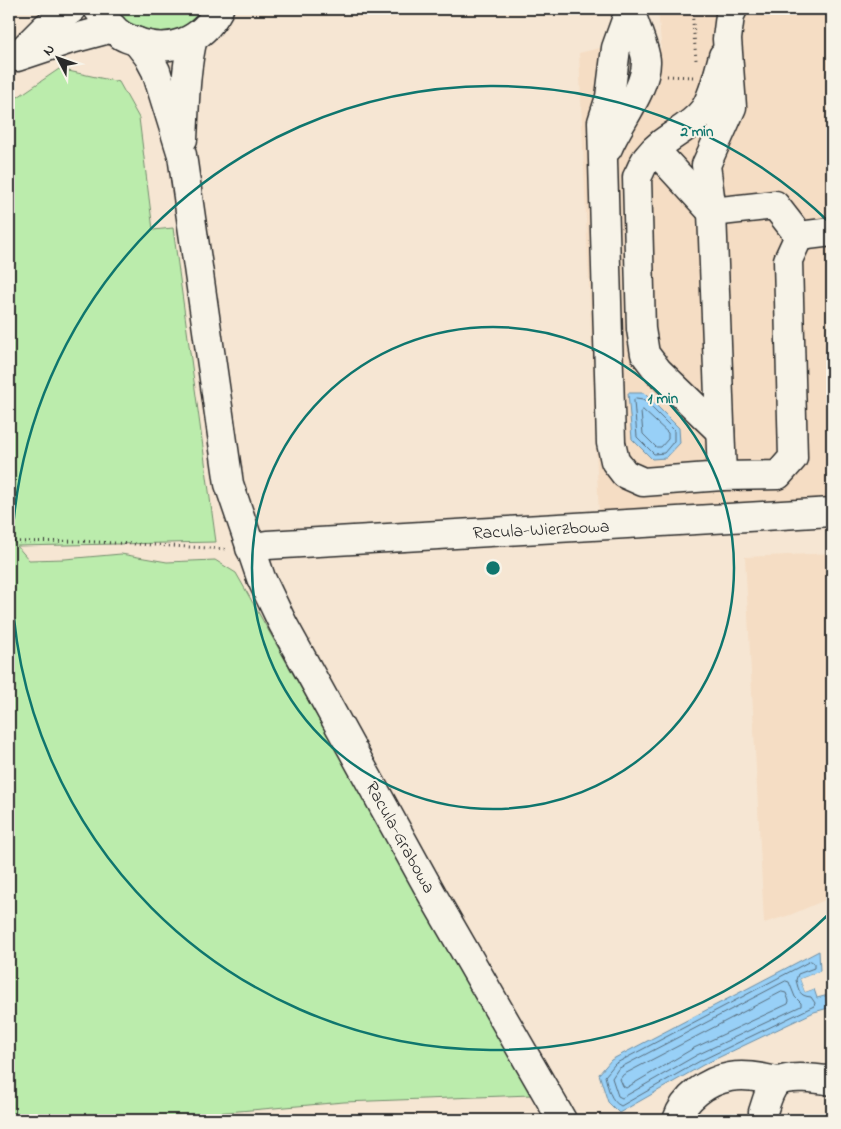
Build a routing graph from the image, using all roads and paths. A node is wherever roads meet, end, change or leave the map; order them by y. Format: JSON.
{"nodes":[{"id":1,"x":72,"y":9,"type":"edge"},
{"id":2,"x":219,"y":9,"type":"edge"},
{"id":3,"x":630,"y":9,"type":"edge"},
{"id":4,"x":692,"y":9,"type":"edge"},
{"id":5,"x":733,"y":9,"type":"edge"},
{"id":6,"x":106,"y":18,"type":"edge"},
{"id":7,"x":194,"y":38,"type":"junction"},
{"id":8,"x":727,"y":39,"type":"junction"},
{"id":9,"x":137,"y":42,"type":"junction"},
{"id":10,"x":13,"y":60,"type":"edge"},
{"id":11,"x":697,"y":67,"type":"dead end"},
{"id":12,"x":643,"y":76,"type":"junction"},
{"id":13,"x":697,"y":77,"type":"dead end"},
{"id":14,"x":655,"y":150,"type":"junction"},
{"id":15,"x":182,"y":155,"type":"junction"},
{"id":16,"x":603,"y":160,"type":"junction"},
{"id":17,"x":712,"y":212,"type":"junction"},
{"id":18,"x":832,"y":232,"type":"edge"},
{"id":19,"x":799,"y":236,"type":"junction"},
{"id":20,"x":720,"y":431,"type":"junction"},
{"id":21,"x":722,"y":476,"type":"junction"},
{"id":22,"x":832,"y":512,"type":"edge"},
{"id":23,"x":9,"y":542,"type":"edge"},
{"id":24,"x":250,"y":548,"type":"junction"},
{"id":25,"x":832,"y":1080,"type":"edge"},
{"id":26,"x":777,"y":1081,"type":"junction"},
{"id":27,"x":763,"y":1112,"type":"dead end"},
{"id":28,"x":688,"y":1113,"type":"edge"},
{"id":29,"x":562,"y":1120,"type":"edge"}],
"edges":[{"from":1,"to":10,"type":"street"},
{"from":2,"to":7,"type":"street"},
{"from":3,"to":12,"type":"street"},
{"from":3,"to":16,"type":"street"},
{"from":4,"to":11,"type":"path"},
{"from":5,"to":8,"type":"street"},
{"from":6,"to":9,"type":"street"},
{"from":6,"to":10,"type":"street"},
{"from":7,"to":9,"type":"street"},
{"from":7,"to":15,"type":"street"},
{"from":8,"to":14,"type":"street"},
{"from":8,"to":17,"type":"street"},
{"from":9,"to":15,"type":"street"},
{"from":12,"to":13,"type":"path"},
{"from":12,"to":16,"type":"street"},
{"from":14,"to":17,"type":"street"},
{"from":14,"to":20,"type":"street"},
{"from":15,"to":24,"type":"street","name":"Racula-Grabowa"},
{"from":16,"to":21,"type":"street"},
{"from":17,"to":19,"type":"street"},
{"from":17,"to":20,"type":"street"},
{"from":18,"to":19,"type":"street"},
{"from":19,"to":21,"type":"street"},
{"from":20,"to":21,"type":"street"},
{"from":22,"to":24,"type":"street","name":"Racula-Wierzbowa"},
{"from":23,"to":24,"type":"path"},
{"from":24,"to":29,"type":"street","name":"Racula-Grabowa"},
{"from":25,"to":26,"type":"street"},
{"from":26,"to":27,"type":"street"},
{"from":26,"to":28,"type":"street"}]}
